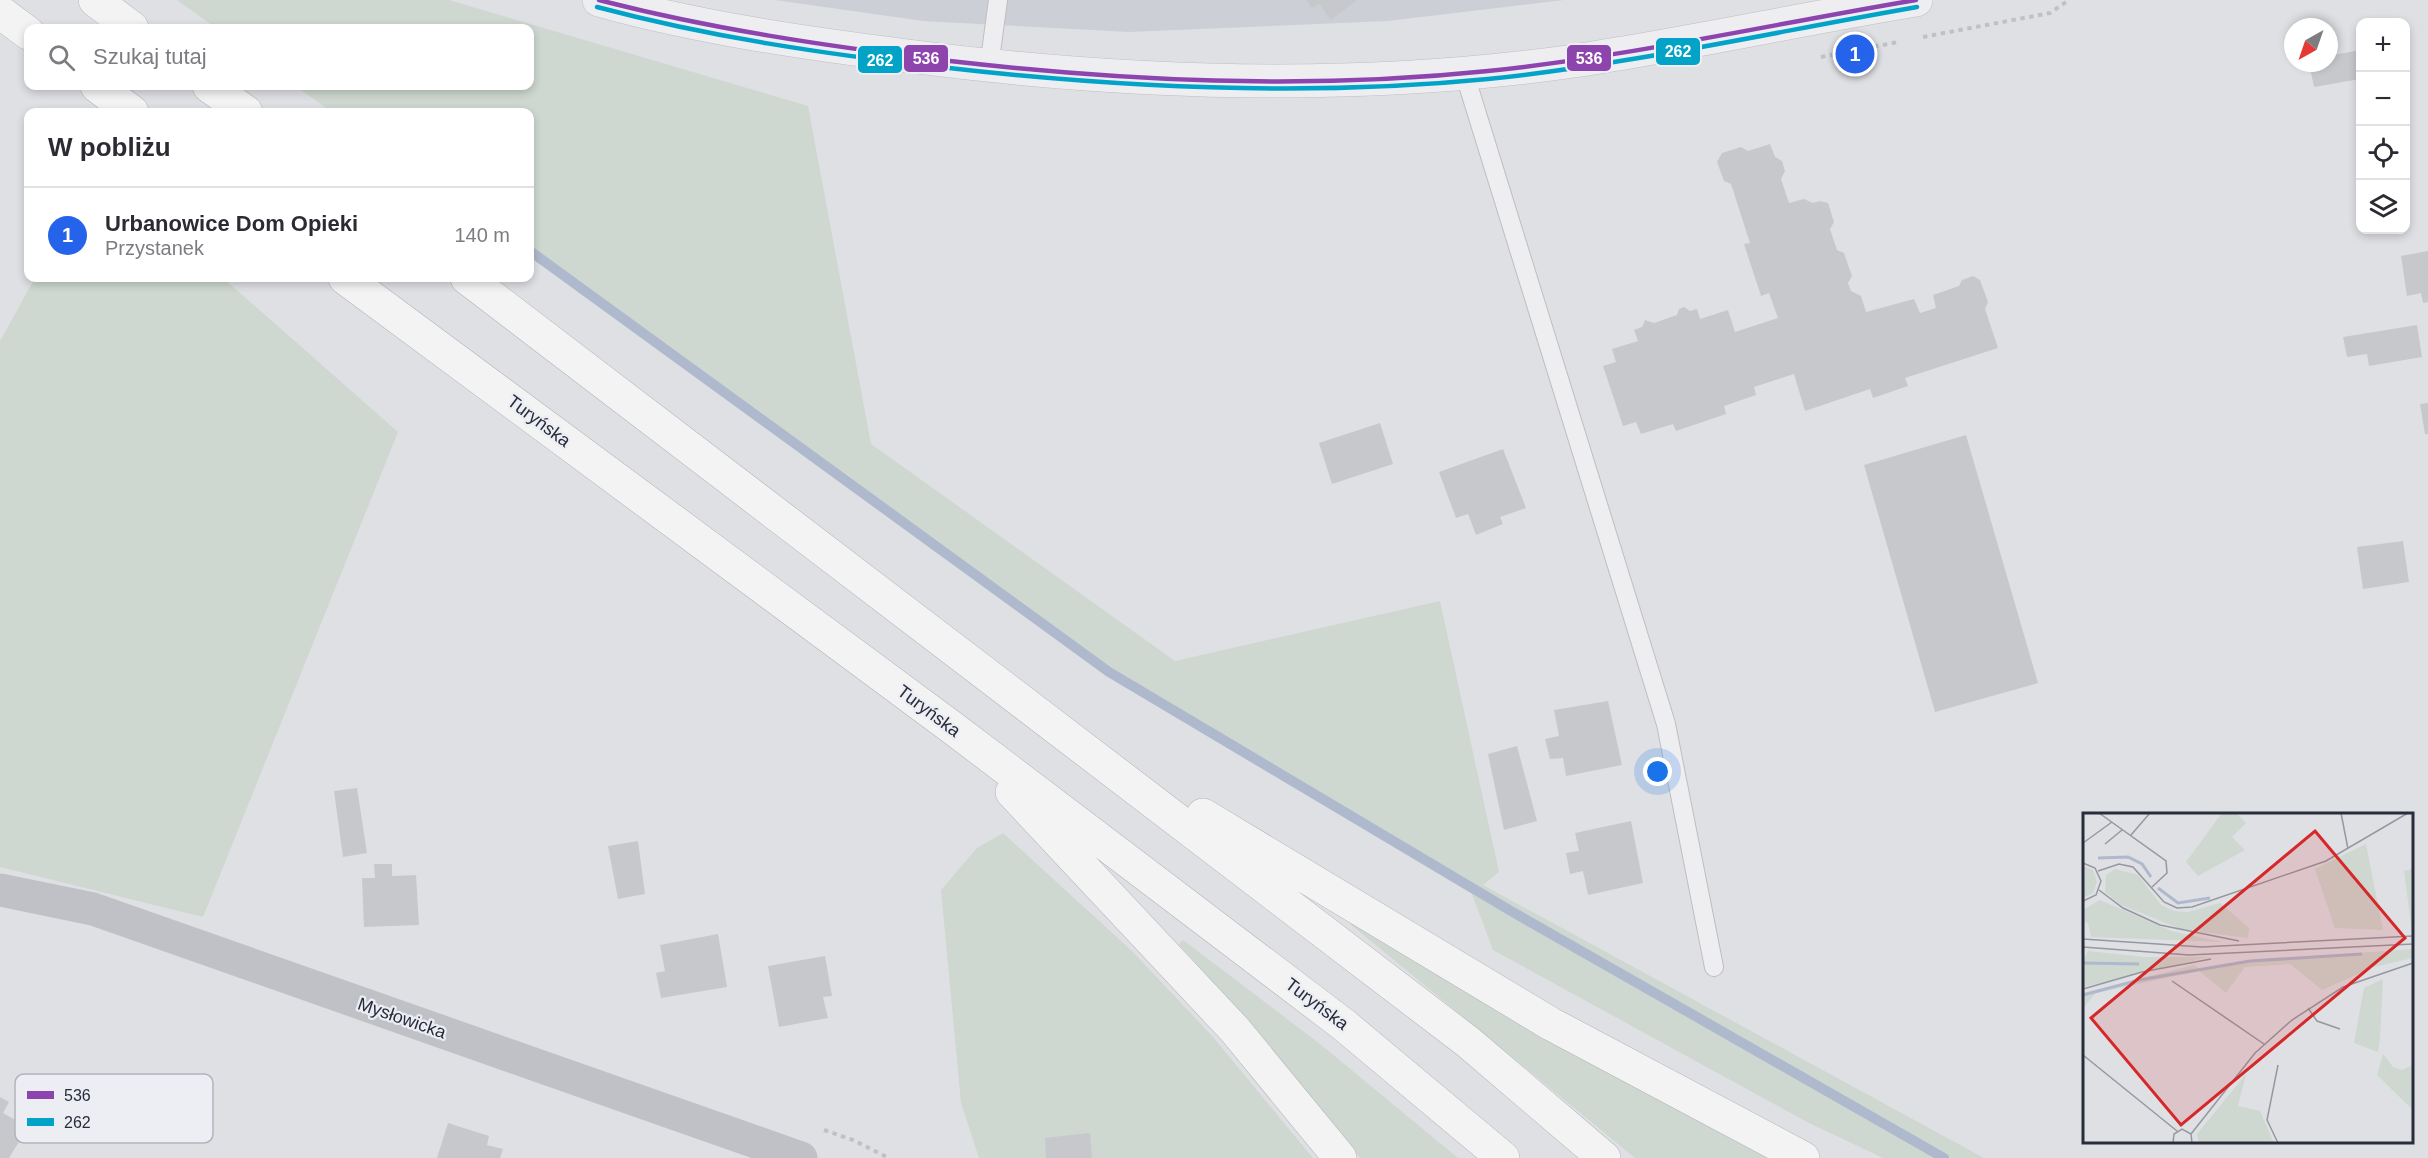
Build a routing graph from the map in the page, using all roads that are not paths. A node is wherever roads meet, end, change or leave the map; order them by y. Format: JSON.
{"nodes":[{"id":1,"x":95,"y":0,"type":"edge"},
{"id":2,"x":599,"y":0,"type":"edge"},
{"id":3,"x":998,"y":0,"type":"edge"},
{"id":4,"x":1916,"y":0,"type":"edge"},
{"id":5,"x":0,"y":12,"type":"edge"},
{"id":6,"x":127,"y":24,"type":"edge"},
{"id":7,"x":24,"y":30,"type":"edge"},
{"id":8,"x":989,"y":67,"type":"junction"},
{"id":9,"x":1464,"y":72,"type":"junction"},
{"id":10,"x":102,"y":90,"type":"edge"},
{"id":11,"x":215,"y":90,"type":"edge"},
{"id":12,"x":127,"y":108,"type":"edge"},
{"id":13,"x":240,"y":108,"type":"edge"},
{"id":14,"x":350,"y":282,"type":"edge"},
{"id":15,"x":471,"y":282,"type":"edge"},
{"id":16,"x":954,"y":729,"type":"junction"},
{"id":17,"x":1067,"y":734,"type":"junction"},
{"id":18,"x":0,"y":890,"type":"edge"},
{"id":19,"x":1714,"y":966,"type":"dead end"},
{"id":20,"x":801,"y":1158,"type":"edge"},
{"id":21,"x":1340,"y":1158,"type":"edge"},
{"id":22,"x":1503,"y":1158,"type":"edge"},
{"id":23,"x":1604,"y":1158,"type":"edge"},
{"id":24,"x":1803,"y":1158,"type":"edge"}],
"edges":[{"from":1,"to":6,"type":"highway"},
{"from":2,"to":8,"type":"street"},
{"from":3,"to":8,"type":"lane"},
{"from":4,"to":9,"type":"street"},
{"from":5,"to":7,"type":"highway"},
{"from":8,"to":9,"type":"street"},
{"from":9,"to":19,"type":"lane"},
{"from":10,"to":12,"type":"highway"},
{"from":11,"to":13,"type":"highway"},
{"from":14,"to":16,"type":"highway","name":"Turyńska"},
{"from":15,"to":17,"type":"highway"},
{"from":16,"to":21,"type":"highway"},
{"from":16,"to":22,"type":"highway","name":"Turyńska"},
{"from":17,"to":23,"type":"highway"},
{"from":17,"to":24,"type":"highway"},
{"from":18,"to":20,"type":"street","name":"Mysłowicka"}]}
